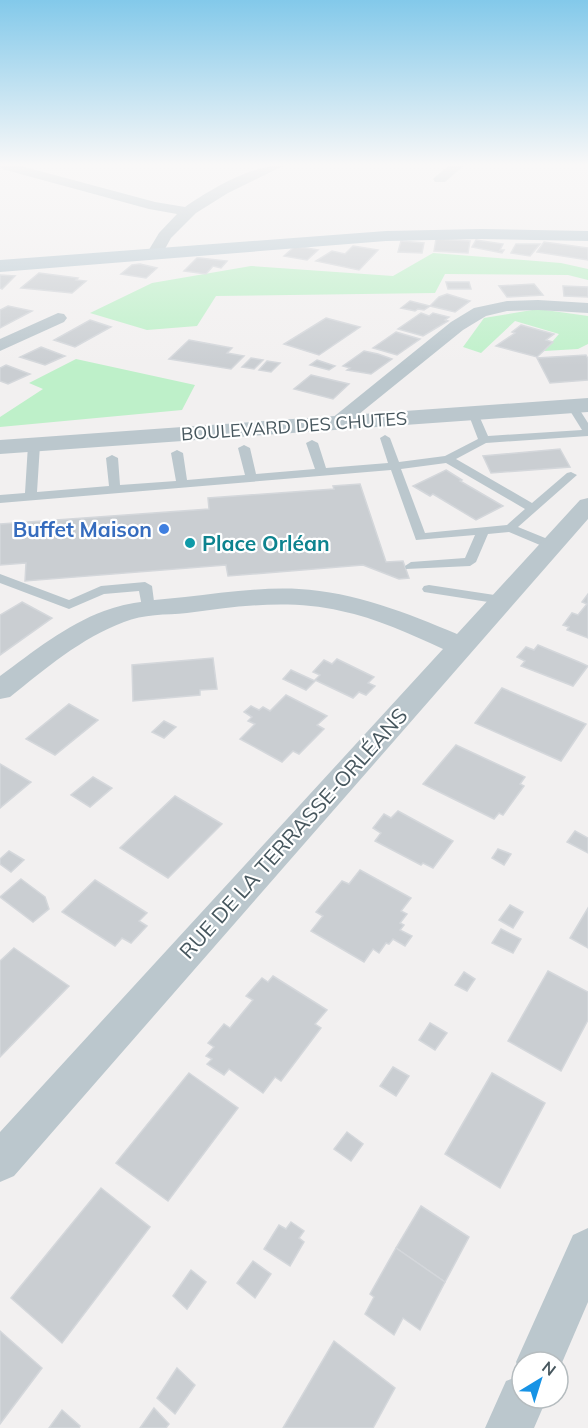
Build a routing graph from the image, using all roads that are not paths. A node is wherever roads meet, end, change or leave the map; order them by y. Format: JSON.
{"nodes":[{"id":1,"x":167,"y":233,"type":"edge"},
{"id":2,"x":588,"y":236,"type":"edge"},
{"id":3,"x":155,"y":253,"type":"junction"},
{"id":4,"x":0,"y":266,"type":"edge"},
{"id":5,"x":588,"y":308,"type":"edge"},
{"id":6,"x":58,"y":318,"type":"dead end"},
{"id":7,"x":0,"y":346,"type":"edge"},
{"id":8,"x":580,"y":405,"type":"edge"},
{"id":9,"x":473,"y":413,"type":"junction"},
{"id":10,"x":336,"y":423,"type":"junction"},
{"id":11,"x":588,"y":432,"type":"edge"},
{"id":12,"x":385,"y":438,"type":"dead end"},
{"id":13,"x":484,"y":440,"type":"junction"},
{"id":14,"x":312,"y":443,"type":"dead end"},
{"id":15,"x":34,"y":444,"type":"junction"},
{"id":16,"x":0,"y":447,"type":"edge"},
{"id":17,"x":244,"y":448,"type":"dead end"},
{"id":18,"x":177,"y":453,"type":"dead end"},
{"id":19,"x":112,"y":458,"type":"dead end"},
{"id":20,"x":448,"y":459,"type":"junction"},
{"id":21,"x":395,"y":466,"type":"junction"},
{"id":22,"x":322,"y":472,"type":"junction"},
{"id":23,"x":571,"y":475,"type":"dead end"},
{"id":24,"x":251,"y":478,"type":"junction"},
{"id":25,"x":183,"y":484,"type":"junction"},
{"id":26,"x":115,"y":489,"type":"junction"},
{"id":27,"x":31,"y":496,"type":"junction"},
{"id":28,"x":0,"y":499,"type":"edge"},
{"id":29,"x":588,"y":505,"type":"edge"},
{"id":30,"x":533,"y":508,"type":"junction"},
{"id":31,"x":510,"y":528,"type":"junction"},
{"id":32,"x":483,"y":531,"type":"junction"},
{"id":33,"x":551,"y":545,"type":"junction"},
{"id":34,"x":411,"y":566,"type":"dead end"},
{"id":35,"x":0,"y":578,"type":"edge"},
{"id":36,"x":429,"y":589,"type":"dead end"},
{"id":37,"x":501,"y":600,"type":"junction"},
{"id":38,"x":148,"y":609,"type":"junction"},
{"id":39,"x":460,"y":646,"type":"junction"},
{"id":40,"x":0,"y":690,"type":"edge"},
{"id":41,"x":0,"y":1162,"type":"edge"},
{"id":42,"x":588,"y":1250,"type":"edge"},
{"id":43,"x":543,"y":1350,"type":"edge"},
{"id":44,"x":517,"y":1410,"type":"edge"},
{"id":45,"x":509,"y":1428,"type":"edge"}],
"edges":[{"from":1,"to":3,"type":"street"},
{"from":2,"to":3,"type":"main road"},
{"from":3,"to":4,"type":"main road"},
{"from":5,"to":10,"type":"street"},
{"from":6,"to":7,"type":"street"},
{"from":8,"to":9,"type":"street","name":"BOULEVARD DES CHUTES"},
{"from":8,"to":11,"type":"lane"},
{"from":9,"to":10,"type":"street","name":"BOULEVARD DES CHUTES"},
{"from":9,"to":13,"type":"lane"},
{"from":10,"to":15,"type":"street","name":"BOULEVARD DES CHUTES"},
{"from":11,"to":13,"type":"lane"},
{"from":12,"to":21,"type":"lane"},
{"from":13,"to":20,"type":"lane"},
{"from":14,"to":22,"type":"lane"},
{"from":15,"to":16,"type":"street","name":"BOULEVARD DES CHUTES"},
{"from":15,"to":27,"type":"lane"},
{"from":17,"to":24,"type":"lane"},
{"from":18,"to":25,"type":"lane"},
{"from":19,"to":26,"type":"lane"},
{"from":20,"to":21,"type":"lane"},
{"from":20,"to":30,"type":"lane"},
{"from":21,"to":22,"type":"lane"},
{"from":21,"to":32,"type":"lane"},
{"from":22,"to":24,"type":"lane"},
{"from":23,"to":30,"type":"lane"},
{"from":24,"to":25,"type":"lane"},
{"from":25,"to":26,"type":"lane"},
{"from":26,"to":27,"type":"lane"},
{"from":27,"to":28,"type":"lane"},
{"from":29,"to":33,"type":"street","name":"RUE DE LA TERRASSE-ORLÉANS"},
{"from":30,"to":31,"type":"lane"},
{"from":31,"to":32,"type":"lane"},
{"from":31,"to":33,"type":"lane"},
{"from":32,"to":34,"type":"lane"},
{"from":33,"to":37,"type":"street","name":"RUE DE LA TERRASSE-ORLÉANS"},
{"from":35,"to":38,"type":"lane"},
{"from":36,"to":37,"type":"lane"},
{"from":37,"to":39,"type":"street","name":"RUE DE LA TERRASSE-ORLÉANS"},
{"from":38,"to":39,"type":"street"},
{"from":38,"to":40,"type":"street"},
{"from":39,"to":41,"type":"street","name":"RUE DE LA TERRASSE-ORLÉANS"},
{"from":42,"to":43,"type":"street"},
{"from":44,"to":45,"type":"street"}]}
